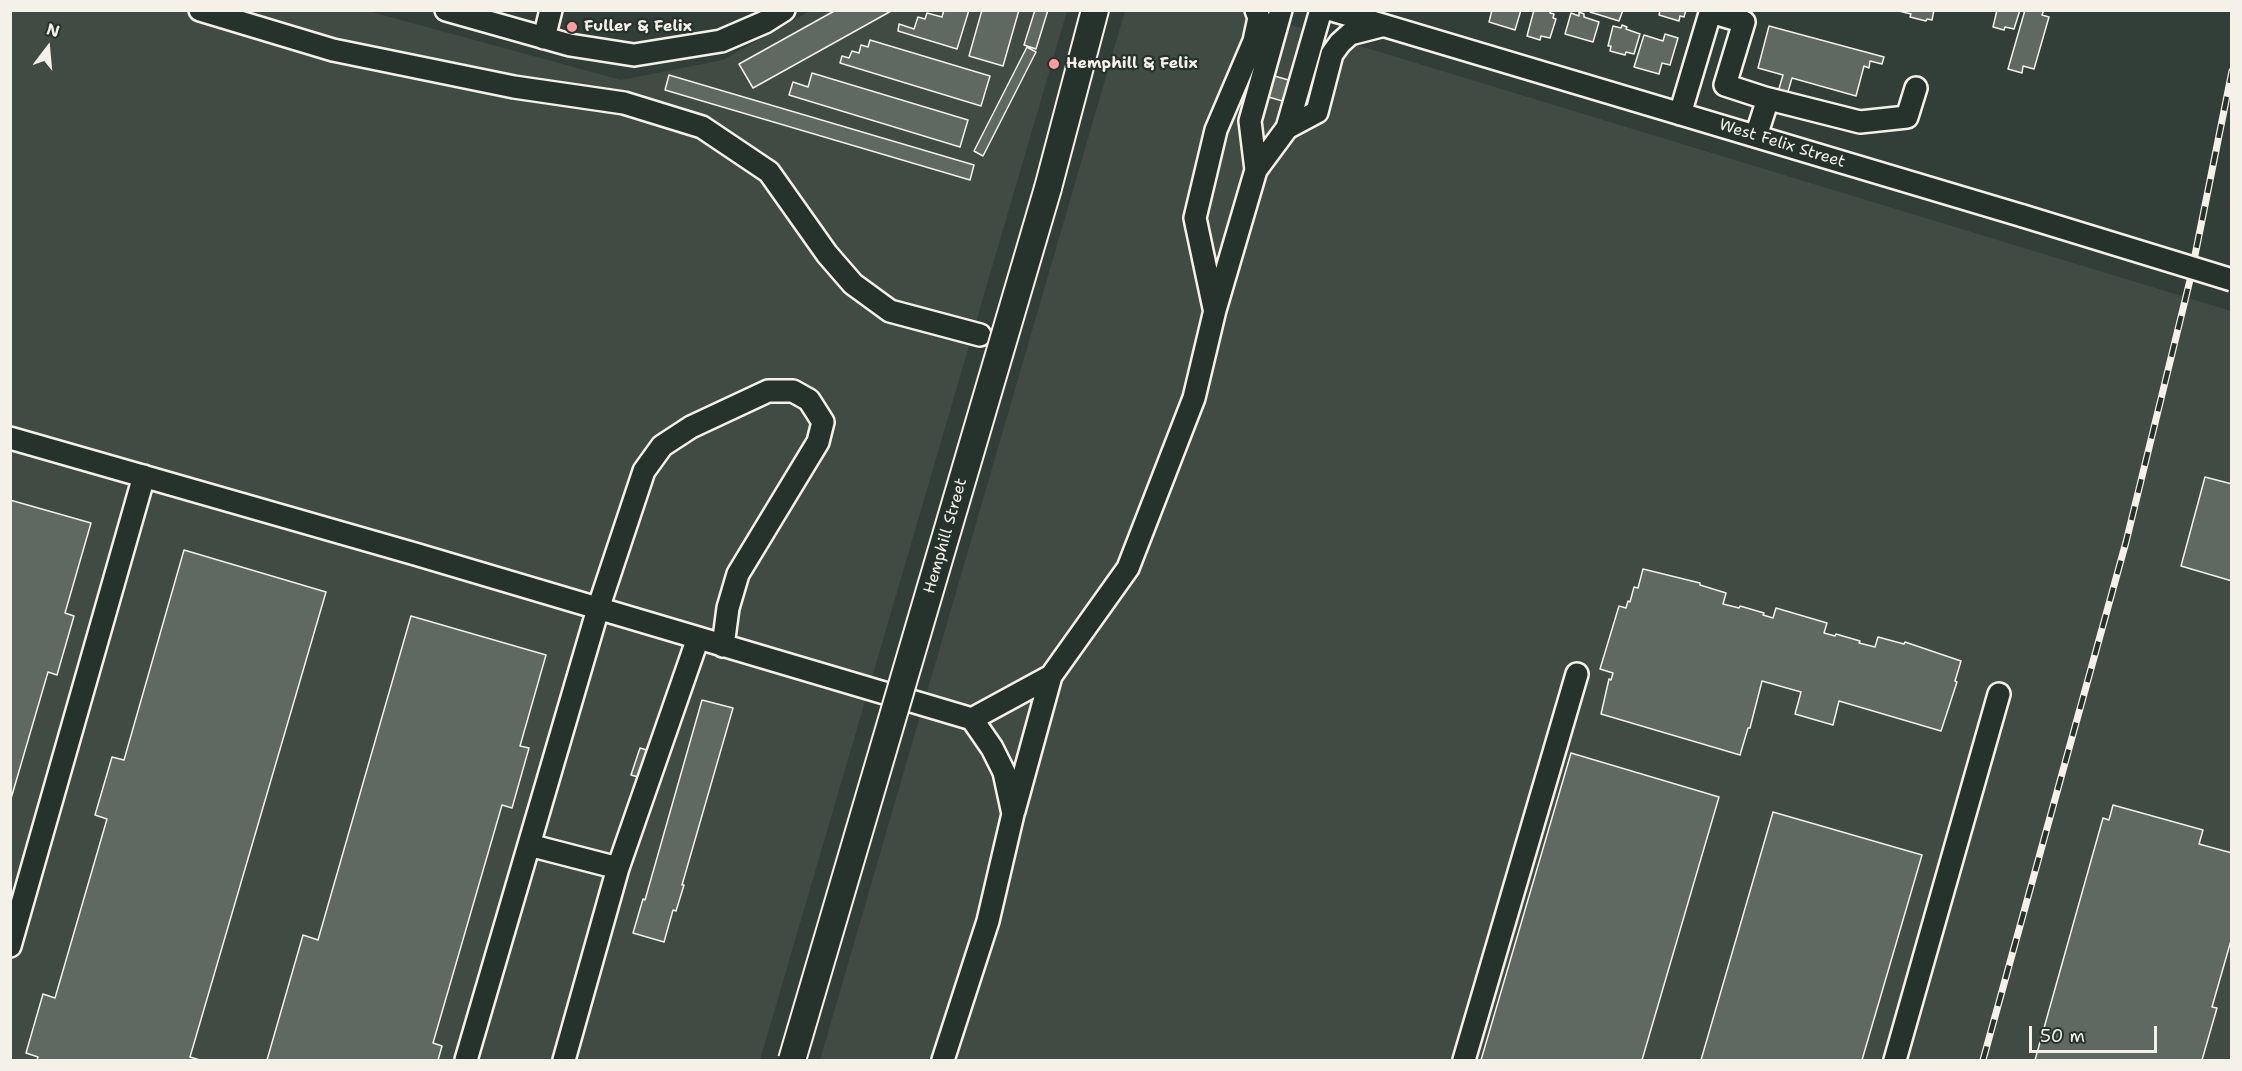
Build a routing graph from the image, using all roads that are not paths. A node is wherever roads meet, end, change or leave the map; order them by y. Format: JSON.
{"nodes":[{"id":1,"x":200,"y":10,"type":"edge"},
{"id":2,"x":447,"y":10,"type":"edge"},
{"id":3,"x":551,"y":10,"type":"edge"},
{"id":4,"x":784,"y":10,"type":"edge"},
{"id":5,"x":1095,"y":10,"type":"edge"},
{"id":6,"x":1256,"y":10,"type":"edge"},
{"id":7,"x":1281,"y":10,"type":"edge"},
{"id":8,"x":1321,"y":10,"type":"edge"},
{"id":9,"x":1332,"y":10,"type":"edge"},
{"id":10,"x":1711,"y":11,"type":"edge"},
{"id":11,"x":1745,"y":16,"type":"edge"},
{"id":12,"x":1382,"y":25,"type":"junction"},
{"id":13,"x":544,"y":38,"type":"junction"},
{"id":14,"x":1916,"y":88,"type":"dead end"},
{"id":15,"x":1765,"y":98,"type":"junction"},
{"id":16,"x":1680,"y":114,"type":"junction"},
{"id":17,"x":1287,"y":128,"type":"junction"},
{"id":18,"x":1756,"y":136,"type":"junction"},
{"id":19,"x":1256,"y":170,"type":"junction"},
{"id":20,"x":2232,"y":280,"type":"edge"},
{"id":21,"x":1215,"y":310,"type":"junction"},
{"id":22,"x":980,"y":335,"type":"dead end"},
{"id":23,"x":10,"y":438,"type":"edge"},
{"id":24,"x":144,"y":476,"type":"junction"},
{"id":25,"x":598,"y":609,"type":"junction"},
{"id":26,"x":698,"y":638,"type":"junction"},
{"id":27,"x":723,"y":645,"type":"junction"},
{"id":28,"x":1577,"y":674,"type":"dead end"},
{"id":29,"x":1051,"y":676,"type":"junction"},
{"id":30,"x":1999,"y":694,"type":"dead end"},
{"id":31,"x":972,"y":719,"type":"junction"},
{"id":32,"x":1013,"y":814,"type":"junction"},
{"id":33,"x":529,"y":845,"type":"junction"},
{"id":34,"x":618,"y":868,"type":"junction"},
{"id":35,"x":10,"y":946,"type":"edge"},
{"id":36,"x":466,"y":1060,"type":"edge"},
{"id":37,"x":564,"y":1060,"type":"edge"},
{"id":38,"x":792,"y":1060,"type":"edge"},
{"id":39,"x":943,"y":1060,"type":"edge"},
{"id":40,"x":1464,"y":1060,"type":"edge"},
{"id":41,"x":1895,"y":1060,"type":"edge"}],
"edges":[{"from":1,"to":22,"type":"street"},
{"from":2,"to":13,"type":"street"},
{"from":3,"to":13,"type":"street"},
{"from":4,"to":13,"type":"street"},
{"from":5,"to":38,"type":"main road","name":"Hemphill Street","bridge":true},
{"from":6,"to":21,"type":"street"},
{"from":7,"to":19,"type":"street"},
{"from":8,"to":17,"type":"street"},
{"from":9,"to":12,"type":"street","name":"West Felix Street"},
{"from":10,"to":11,"type":"street"},
{"from":10,"to":16,"type":"street"},
{"from":11,"to":15,"type":"street"},
{"from":12,"to":16,"type":"street","name":"West Felix Street"},
{"from":12,"to":17,"type":"street"},
{"from":14,"to":15,"type":"street"},
{"from":15,"to":18,"type":"street"},
{"from":16,"to":18,"type":"street","name":"West Felix Street"},
{"from":17,"to":19,"type":"street"},
{"from":18,"to":20,"type":"street","name":"West Felix Street","bridge":true},
{"from":19,"to":21,"type":"street"},
{"from":21,"to":29,"type":"street"},
{"from":23,"to":24,"type":"street"},
{"from":24,"to":25,"type":"street"},
{"from":24,"to":35,"type":"street"},
{"from":25,"to":26,"type":"street"},
{"from":25,"to":27,"type":"street"},
{"from":25,"to":33,"type":"street"},
{"from":26,"to":27,"type":"street"},
{"from":26,"to":34,"type":"street"},
{"from":27,"to":31,"type":"street"},
{"from":28,"to":40,"type":"street"},
{"from":29,"to":31,"type":"street"},
{"from":29,"to":32,"type":"street"},
{"from":30,"to":41,"type":"street"},
{"from":31,"to":32,"type":"street"},
{"from":32,"to":39,"type":"street"},
{"from":33,"to":34,"type":"street"},
{"from":33,"to":36,"type":"street"},
{"from":34,"to":37,"type":"street"}]}
